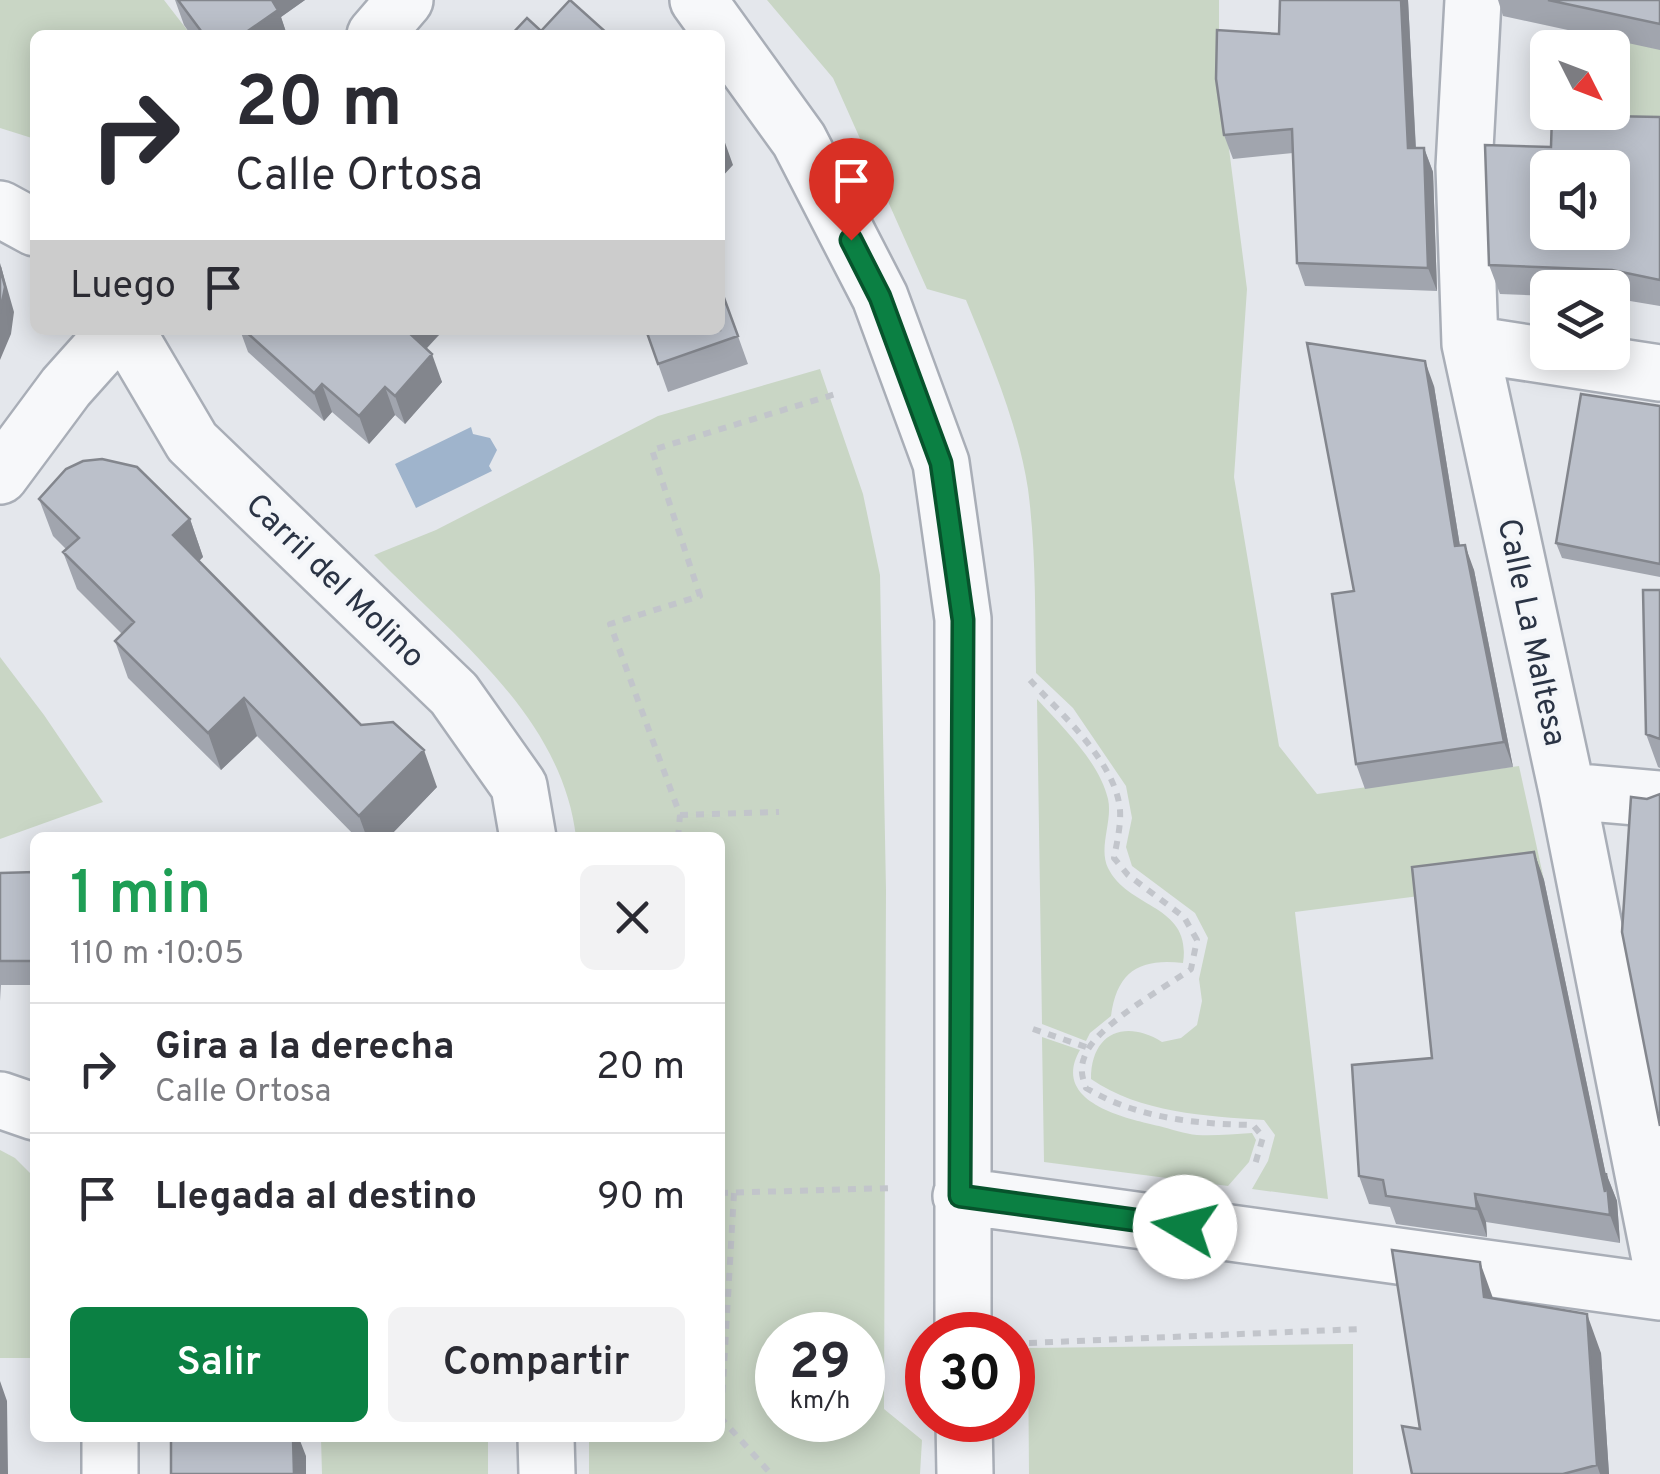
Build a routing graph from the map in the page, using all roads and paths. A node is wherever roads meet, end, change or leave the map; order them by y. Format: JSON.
{"nodes":[{"id":1,"x":405,"y":0,"type":"edge"},
{"id":2,"x":698,"y":0,"type":"edge"},
{"id":3,"x":1472,"y":0,"type":"edge"},
{"id":4,"x":378,"y":30,"type":"edge"},
{"id":5,"x":719,"y":30,"type":"edge"},
{"id":6,"x":725,"y":38,"type":"edge"},
{"id":7,"x":0,"y":209,"type":"edge"},
{"id":8,"x":30,"y":225,"type":"edge"},
{"id":9,"x":112,"y":335,"type":"edge"},
{"id":10,"x":129,"y":335,"type":"edge"},
{"id":11,"x":1470,"y":344,"type":"junction"},
{"id":12,"x":1660,"y":372,"type":"edge"},
{"id":13,"x":838,"y":393,"type":"dead end"},
{"id":14,"x":0,"y":476,"type":"edge"},
{"id":15,"x":1030,"y":680,"type":"dead end"},
{"id":16,"x":1567,"y":791,"type":"junction"},
{"id":17,"x":1660,"y":799,"type":"edge"},
{"id":18,"x":779,"y":812,"type":"dead end"},
{"id":19,"x":680,"y":815,"type":"junction"},
{"id":20,"x":527,"y":832,"type":"edge"},
{"id":21,"x":679,"y":832,"type":"edge"},
{"id":22,"x":1033,"y":1029,"type":"dead end"},
{"id":23,"x":1089,"y":1048,"type":"junction"},
{"id":24,"x":0,"y":1100,"type":"edge"},
{"id":25,"x":30,"y":1110,"type":"edge"},
{"id":26,"x":1249,"y":1175,"type":"dead end"},
{"id":27,"x":892,"y":1188,"type":"dead end"},
{"id":28,"x":734,"y":1193,"type":"junction"},
{"id":29,"x":725,"y":1194,"type":"edge"},
{"id":30,"x":960,"y":1196,"type":"junction"},
{"id":31,"x":1660,"y":1259,"type":"edge"},
{"id":32,"x":1660,"y":1292,"type":"edge"},
{"id":33,"x":963,"y":1312,"type":"edge"},
{"id":34,"x":1360,"y":1329,"type":"dead end"},
{"id":35,"x":1035,"y":1343,"type":"edge"},
{"id":36,"x":725,"y":1349,"type":"edge"},
{"id":37,"x":725,"y":1423,"type":"edge"},
{"id":38,"x":110,"y":1442,"type":"edge"},
{"id":39,"x":546,"y":1442,"type":"edge"},
{"id":40,"x":964,"y":1442,"type":"edge"},
{"id":41,"x":110,"y":1474,"type":"edge"},
{"id":42,"x":547,"y":1474,"type":"edge"},
{"id":43,"x":770,"y":1474,"type":"edge"},
{"id":44,"x":965,"y":1474,"type":"edge"}],
"edges":[{"from":1,"to":4,"type":"street"},
{"from":2,"to":5,"type":"street"},
{"from":3,"to":11,"type":"street","name":"Calle La Maltesa"},
{"from":6,"to":30,"type":"street"},
{"from":7,"to":8,"type":"street"},
{"from":9,"to":14,"type":"street"},
{"from":10,"to":20,"type":"street","name":"Carril del Molino"},
{"from":11,"to":12,"type":"street"},
{"from":11,"to":16,"type":"street","name":"Calle La Maltesa"},
{"from":13,"to":19,"type":"path"},
{"from":15,"to":23,"type":"path"},
{"from":16,"to":17,"type":"street"},
{"from":16,"to":31,"type":"street","name":"Calle La Maltesa"},
{"from":18,"to":19,"type":"path"},
{"from":19,"to":21,"type":"path"},
{"from":22,"to":23,"type":"path"},
{"from":23,"to":26,"type":"path"},
{"from":24,"to":25,"type":"street"},
{"from":27,"to":28,"type":"path"},
{"from":28,"to":29,"type":"path"},
{"from":28,"to":36,"type":"path"},
{"from":30,"to":32,"type":"street"},
{"from":30,"to":33,"type":"street"},
{"from":34,"to":35,"type":"path"},
{"from":37,"to":43,"type":"path"},
{"from":38,"to":41,"type":"street"},
{"from":39,"to":42,"type":"street"},
{"from":40,"to":44,"type":"street"}]}
